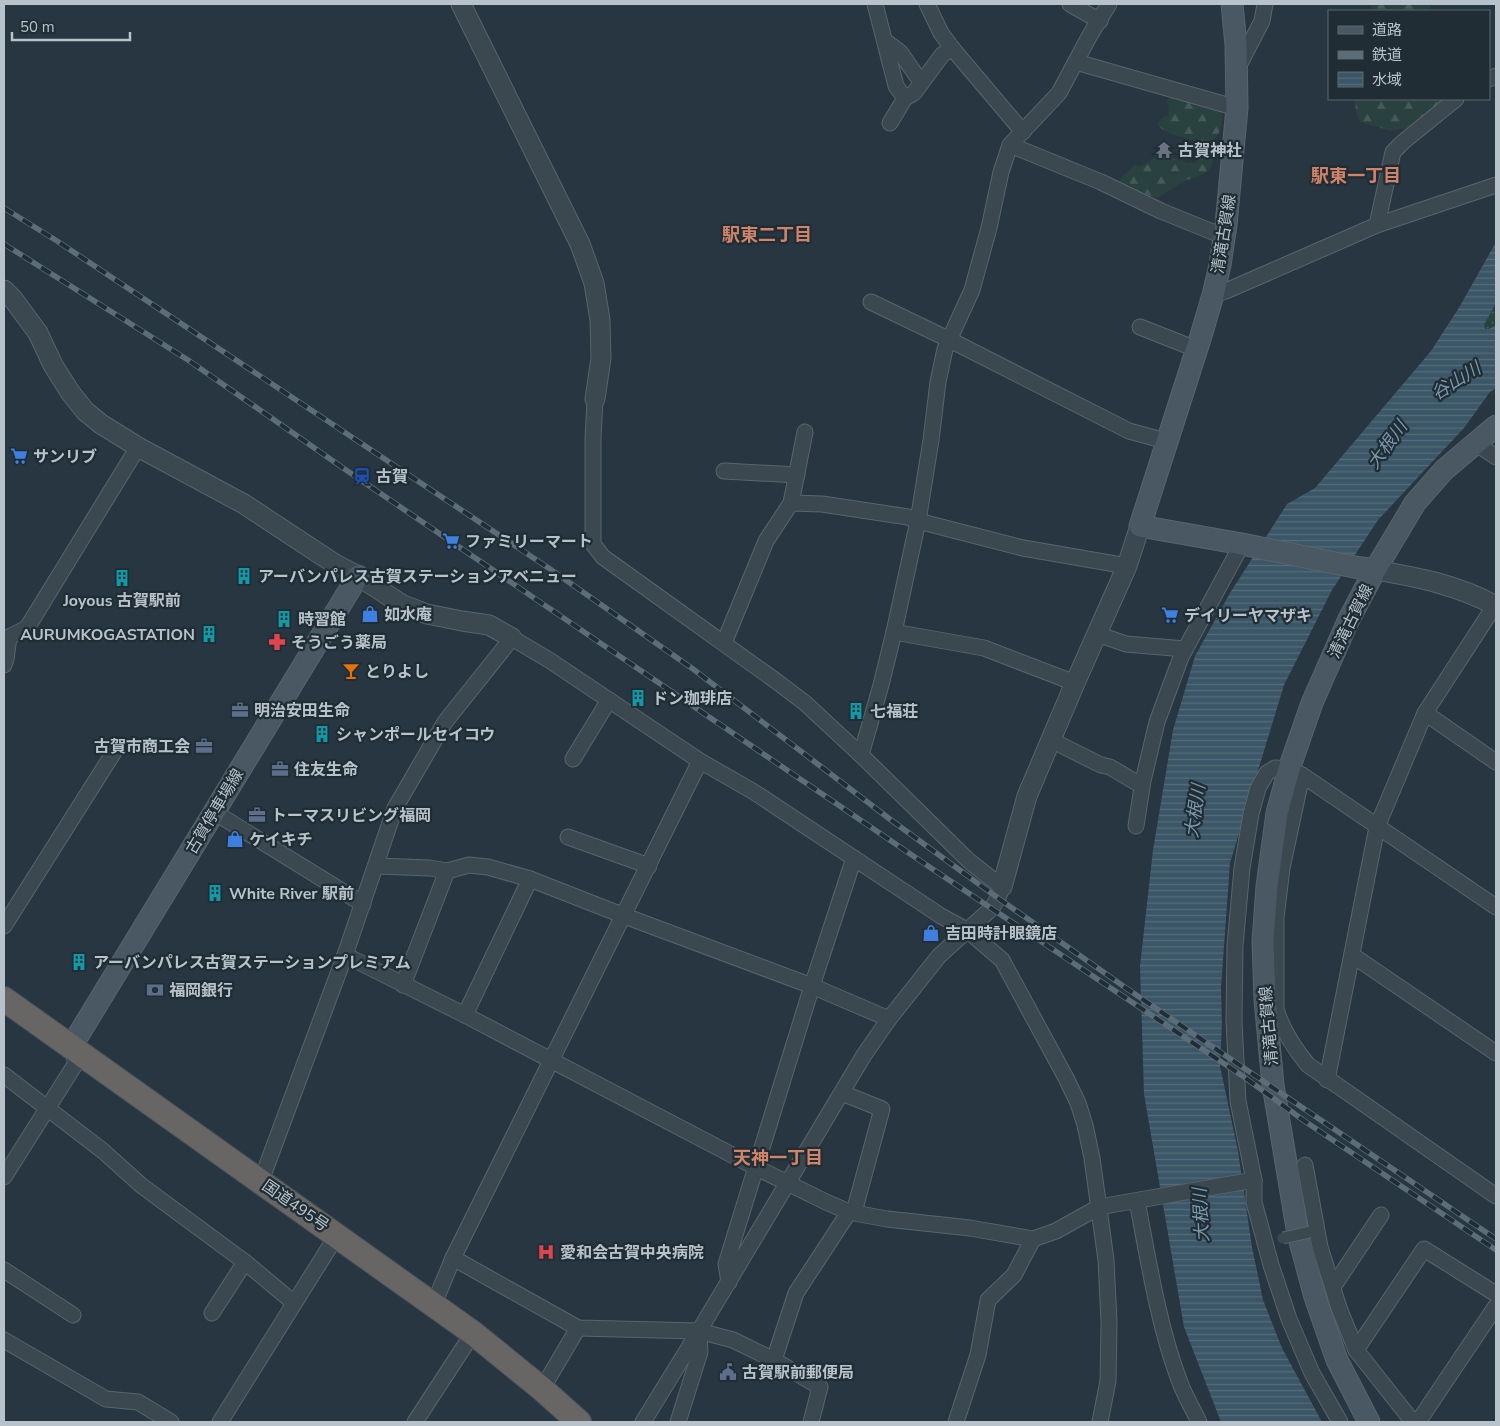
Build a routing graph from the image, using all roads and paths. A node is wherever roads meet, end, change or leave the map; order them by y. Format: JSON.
{"nodes":[{"id":1,"x":461,"y":4,"type":"edge"},
{"id":2,"x":875,"y":4,"type":"edge"},
{"id":3,"x":927,"y":4,"type":"edge"},
{"id":4,"x":1070,"y":4,"type":"edge"},
{"id":5,"x":1110,"y":4,"type":"edge"},
{"id":6,"x":1232,"y":4,"type":"edge"},
{"id":7,"x":1265,"y":4,"type":"edge"},
{"id":8,"x":1100,"y":21,"type":"junction"},
{"id":9,"x":885,"y":41,"type":"junction"},
{"id":10,"x":952,"y":48,"type":"junction"},
{"id":11,"x":1076,"y":62,"type":"junction"},
{"id":12,"x":1238,"y":68,"type":"junction"},
{"id":13,"x":921,"y":82,"type":"junction"},
{"id":14,"x":905,"y":98,"type":"junction"},
{"id":15,"x":1455,"y":100,"type":"edge"},
{"id":16,"x":1237,"y":108,"type":"junction"},
{"id":17,"x":890,"y":123,"type":"dead end"},
{"id":18,"x":1023,"y":132,"type":"junction"},
{"id":19,"x":1010,"y":145,"type":"junction"},
{"id":20,"x":1496,"y":185,"type":"edge"},
{"id":21,"x":1377,"y":224,"type":"junction"},
{"id":22,"x":1225,"y":237,"type":"junction"},
{"id":23,"x":4,"y":290,"type":"edge"},
{"id":24,"x":1213,"y":295,"type":"junction"},
{"id":25,"x":871,"y":302,"type":"dead end"},
{"id":26,"x":1140,"y":327,"type":"dead end"},
{"id":27,"x":950,"y":340,"type":"junction"},
{"id":28,"x":1196,"y":348,"type":"junction"},
{"id":29,"x":595,"y":399,"type":"joint"},
{"id":30,"x":1496,"y":426,"type":"edge"},
{"id":31,"x":805,"y":432,"type":"dead end"},
{"id":32,"x":1166,"y":441,"type":"junction"},
{"id":33,"x":1476,"y":443,"type":"junction"},
{"id":34,"x":138,"y":447,"type":"junction"},
{"id":35,"x":1496,"y":457,"type":"edge"},
{"id":36,"x":724,"y":471,"type":"dead end"},
{"id":37,"x":797,"y":475,"type":"junction"},
{"id":38,"x":791,"y":503,"type":"junction"},
{"id":39,"x":918,"y":521,"type":"junction"},
{"id":40,"x":1140,"y":526,"type":"junction"},
{"id":41,"x":1242,"y":544,"type":"junction"},
{"id":42,"x":1127,"y":566,"type":"junction"},
{"id":43,"x":1375,"y":570,"type":"junction"},
{"id":44,"x":358,"y":576,"type":"junction"},
{"id":45,"x":1495,"y":605,"type":"edge"},
{"id":46,"x":894,"y":632,"type":"junction"},
{"id":47,"x":1097,"y":634,"type":"junction"},
{"id":48,"x":6,"y":638,"type":"edge"},
{"id":49,"x":512,"y":638,"type":"junction"},
{"id":50,"x":724,"y":643,"type":"junction"},
{"id":51,"x":1185,"y":649,"type":"junction"},
{"id":52,"x":4,"y":665,"type":"edge"},
{"id":53,"x":1075,"y":683,"type":"junction"},
{"id":54,"x":609,"y":700,"type":"junction"},
{"id":55,"x":1425,"y":713,"type":"junction"},
{"id":56,"x":1051,"y":740,"type":"junction"},
{"id":57,"x":114,"y":752,"type":"dead end"},
{"id":58,"x":861,"y":754,"type":"junction"},
{"id":59,"x":573,"y":760,"type":"dead end"},
{"id":60,"x":700,"y":761,"type":"junction"},
{"id":61,"x":1496,"y":762,"type":"edge"},
{"id":62,"x":1296,"y":772,"type":"junction"},
{"id":63,"x":1142,"y":786,"type":"junction"},
{"id":64,"x":214,"y":812,"type":"junction"},
{"id":65,"x":1136,"y":826,"type":"dead end"},
{"id":66,"x":1377,"y":827,"type":"junction"},
{"id":67,"x":568,"y":837,"type":"dead end"},
{"id":68,"x":854,"y":858,"type":"junction"},
{"id":69,"x":376,"y":866,"type":"junction"},
{"id":70,"x":649,"y":866,"type":"junction"},
{"id":71,"x":447,"y":870,"type":"junction"},
{"id":72,"x":530,"y":879,"type":"junction"},
{"id":73,"x":1002,"y":887,"type":"junction"},
{"id":74,"x":362,"y":904,"type":"junction"},
{"id":75,"x":1496,"y":907,"type":"edge"},
{"id":76,"x":622,"y":915,"type":"junction"},
{"id":77,"x":4,"y":926,"type":"edge"},
{"id":78,"x":967,"y":930,"type":"junction"},
{"id":79,"x":345,"y":955,"type":"junction"},
{"id":80,"x":1352,"y":955,"type":"junction"},
{"id":81,"x":403,"y":985,"type":"junction"},
{"id":82,"x":812,"y":986,"type":"junction"},
{"id":83,"x":4,"y":999,"type":"edge"},
{"id":84,"x":465,"y":1015,"type":"junction"},
{"id":85,"x":889,"y":1019,"type":"junction"},
{"id":86,"x":71,"y":1047,"type":"junction"},
{"id":87,"x":1496,"y":1053,"type":"edge"},
{"id":88,"x":552,"y":1060,"type":"junction"},
{"id":89,"x":4,"y":1075,"type":"edge"},
{"id":90,"x":1328,"y":1080,"type":"junction"},
{"id":91,"x":842,"y":1093,"type":"junction"},
{"id":92,"x":47,"y":1107,"type":"junction"},
{"id":93,"x":1305,"y":1165,"type":"dead end"},
{"id":94,"x":757,"y":1168,"type":"junction"},
{"id":95,"x":4,"y":1177,"type":"edge"},
{"id":96,"x":261,"y":1181,"type":"junction"},
{"id":97,"x":1249,"y":1181,"type":"junction"},
{"id":98,"x":788,"y":1182,"type":"junction"},
{"id":99,"x":1496,"y":1196,"type":"edge"},
{"id":100,"x":1137,"y":1201,"type":"junction"},
{"id":101,"x":1099,"y":1208,"type":"junction"},
{"id":102,"x":851,"y":1212,"type":"junction"},
{"id":103,"x":1381,"y":1215,"type":"dead end"},
{"id":104,"x":1310,"y":1232,"type":"dead end"},
{"id":105,"x":337,"y":1235,"type":"junction"},
{"id":106,"x":1283,"y":1238,"type":"dead end"},
{"id":107,"x":1033,"y":1239,"type":"junction"},
{"id":108,"x":453,"y":1258,"type":"junction"},
{"id":109,"x":245,"y":1262,"type":"junction"},
{"id":110,"x":4,"y":1270,"type":"edge"},
{"id":111,"x":729,"y":1282,"type":"junction"},
{"id":112,"x":1333,"y":1287,"type":"junction"},
{"id":113,"x":1496,"y":1294,"type":"edge"},
{"id":114,"x":294,"y":1303,"type":"junction"},
{"id":115,"x":434,"y":1304,"type":"junction"},
{"id":116,"x":1496,"y":1306,"type":"edge"},
{"id":117,"x":212,"y":1313,"type":"dead end"},
{"id":118,"x":73,"y":1315,"type":"dead end"},
{"id":119,"x":578,"y":1328,"type":"junction"},
{"id":120,"x":699,"y":1331,"type":"junction"},
{"id":121,"x":474,"y":1333,"type":"junction"},
{"id":122,"x":4,"y":1340,"type":"edge"},
{"id":123,"x":1356,"y":1350,"type":"junction"},
{"id":124,"x":774,"y":1360,"type":"junction"},
{"id":125,"x":542,"y":1389,"type":"junction"},
{"id":126,"x":171,"y":1422,"type":"edge"},
{"id":127,"x":220,"y":1422,"type":"edge"},
{"id":128,"x":415,"y":1422,"type":"edge"},
{"id":129,"x":579,"y":1422,"type":"edge"},
{"id":130,"x":643,"y":1422,"type":"edge"},
{"id":131,"x":678,"y":1422,"type":"edge"},
{"id":132,"x":812,"y":1422,"type":"edge"},
{"id":133,"x":956,"y":1422,"type":"edge"},
{"id":134,"x":1100,"y":1422,"type":"edge"},
{"id":135,"x":1199,"y":1422,"type":"edge"},
{"id":136,"x":1340,"y":1422,"type":"edge"},
{"id":137,"x":1369,"y":1422,"type":"edge"},
{"id":138,"x":1413,"y":1422,"type":"edge"},
{"id":139,"x":1418,"y":1422,"type":"edge"}],
"edges":[{"from":1,"to":29,"type":"street"},
{"from":2,"to":9,"type":"street"},
{"from":3,"to":10,"type":"street"},
{"from":4,"to":8,"type":"street"},
{"from":5,"to":8,"type":"street"},
{"from":6,"to":12,"type":"main road","name":"清滝古賀線"},
{"from":7,"to":12,"type":"street"},
{"from":8,"to":11,"type":"street"},
{"from":9,"to":13,"type":"street"},
{"from":9,"to":14,"type":"street"},
{"from":10,"to":13,"type":"street"},
{"from":10,"to":18,"type":"street"},
{"from":11,"to":16,"type":"street"},
{"from":11,"to":18,"type":"street"},
{"from":12,"to":16,"type":"main road","name":"清滝古賀線"},
{"from":13,"to":14,"type":"street"},
{"from":14,"to":17,"type":"street"},
{"from":15,"to":21,"type":"street"},
{"from":16,"to":22,"type":"main road","name":"清滝古賀線"},
{"from":18,"to":19,"type":"street"},
{"from":19,"to":22,"type":"street"},
{"from":19,"to":27,"type":"street"},
{"from":20,"to":21,"type":"street"},
{"from":21,"to":24,"type":"street"},
{"from":22,"to":24,"type":"main road","name":"清滝古賀線"},
{"from":23,"to":34,"type":"street"},
{"from":24,"to":28,"type":"main road","name":"清滝古賀線"},
{"from":25,"to":27,"type":"street"},
{"from":26,"to":28,"type":"street"},
{"from":27,"to":32,"type":"street"},
{"from":27,"to":39,"type":"street"},
{"from":28,"to":32,"type":"main road","name":"清滝古賀線"},
{"from":29,"to":50,"type":"street"},
{"from":30,"to":33,"type":"main road"},
{"from":31,"to":37,"type":"street"},
{"from":32,"to":40,"type":"main road","name":"清滝古賀線"},
{"from":33,"to":35,"type":"street"},
{"from":33,"to":43,"type":"main road"},
{"from":34,"to":44,"type":"street"},
{"from":34,"to":48,"type":"street"},
{"from":36,"to":37,"type":"street"},
{"from":37,"to":38,"type":"street"},
{"from":38,"to":39,"type":"street"},
{"from":38,"to":50,"type":"street"},
{"from":39,"to":42,"type":"street"},
{"from":39,"to":46,"type":"street"},
{"from":40,"to":41,"type":"main road","name":"清滝古賀線"},
{"from":40,"to":42,"type":"street"},
{"from":41,"to":43,"type":"main road","name":"清滝古賀線"},
{"from":41,"to":51,"type":"street"},
{"from":42,"to":47,"type":"street"},
{"from":43,"to":45,"type":"street"},
{"from":43,"to":62,"type":"main road","name":"清滝古賀線"},
{"from":44,"to":49,"type":"street"},
{"from":44,"to":64,"type":"main road","name":"古賀停車場線"},
{"from":45,"to":55,"type":"street"},
{"from":46,"to":53,"type":"street"},
{"from":46,"to":58,"type":"street"},
{"from":47,"to":51,"type":"street"},
{"from":47,"to":53,"type":"street"},
{"from":48,"to":52,"type":"street"},
{"from":49,"to":54,"type":"street"},
{"from":49,"to":69,"type":"street"},
{"from":50,"to":58,"type":"street"},
{"from":51,"to":63,"type":"street"},
{"from":53,"to":56,"type":"street"},
{"from":54,"to":59,"type":"street"},
{"from":54,"to":60,"type":"street"},
{"from":55,"to":61,"type":"street"},
{"from":55,"to":66,"type":"street"},
{"from":56,"to":63,"type":"street"},
{"from":56,"to":73,"type":"street"},
{"from":57,"to":77,"type":"street"},
{"from":58,"to":73,"type":"street"},
{"from":60,"to":68,"type":"street"},
{"from":60,"to":70,"type":"street"},
{"from":62,"to":66,"type":"street"},
{"from":62,"to":90,"type":"street"},
{"from":62,"to":97,"type":"street"},
{"from":62,"to":137,"type":"main road","name":"清滝古賀線"},
{"from":63,"to":65,"type":"street"},
{"from":64,"to":74,"type":"street"},
{"from":64,"to":86,"type":"main road","name":"古賀停車場線"},
{"from":66,"to":75,"type":"street"},
{"from":66,"to":80,"type":"street"},
{"from":67,"to":70,"type":"street"},
{"from":68,"to":78,"type":"street"},
{"from":68,"to":82,"type":"street"},
{"from":69,"to":71,"type":"street"},
{"from":69,"to":74,"type":"street"},
{"from":70,"to":76,"type":"street"},
{"from":71,"to":72,"type":"street"},
{"from":71,"to":81,"type":"street"},
{"from":72,"to":76,"type":"street"},
{"from":72,"to":84,"type":"street"},
{"from":73,"to":78,"type":"street"},
{"from":74,"to":79,"type":"street"},
{"from":76,"to":82,"type":"street"},
{"from":76,"to":88,"type":"street"},
{"from":78,"to":85,"type":"street"},
{"from":78,"to":101,"type":"street"},
{"from":79,"to":81,"type":"street"},
{"from":79,"to":96,"type":"street"},
{"from":80,"to":87,"type":"street"},
{"from":80,"to":90,"type":"street"},
{"from":81,"to":84,"type":"street"},
{"from":82,"to":85,"type":"street"},
{"from":82,"to":94,"type":"street"},
{"from":83,"to":86,"type":"highway","name":"国道495号"},
{"from":84,"to":88,"type":"street"},
{"from":85,"to":91,"type":"street"},
{"from":86,"to":92,"type":"street"},
{"from":86,"to":96,"type":"highway","name":"国道495号"},
{"from":88,"to":94,"type":"street"},
{"from":88,"to":108,"type":"street"},
{"from":89,"to":92,"type":"street"},
{"from":90,"to":99,"type":"street"},
{"from":91,"to":98,"type":"street"},
{"from":91,"to":102,"type":"street"},
{"from":92,"to":95,"type":"street"},
{"from":92,"to":109,"type":"street"},
{"from":93,"to":112,"type":"street"},
{"from":94,"to":98,"type":"street"},
{"from":94,"to":111,"type":"street"},
{"from":96,"to":105,"type":"highway","name":"国道495号"},
{"from":97,"to":100,"type":"street"},
{"from":97,"to":136,"type":"street"},
{"from":98,"to":102,"type":"street"},
{"from":98,"to":111,"type":"street"},
{"from":100,"to":101,"type":"street"},
{"from":100,"to":135,"type":"street"},
{"from":101,"to":107,"type":"street"},
{"from":101,"to":134,"type":"street"},
{"from":102,"to":107,"type":"street"},
{"from":102,"to":124,"type":"street"},
{"from":103,"to":112,"type":"street"},
{"from":104,"to":106,"type":"street","bridge":true},
{"from":105,"to":114,"type":"street"},
{"from":105,"to":115,"type":"highway","name":"国道495号"},
{"from":107,"to":133,"type":"street"},
{"from":108,"to":115,"type":"street"},
{"from":108,"to":119,"type":"street"},
{"from":109,"to":114,"type":"street"},
{"from":109,"to":117,"type":"street"},
{"from":110,"to":118,"type":"street"},
{"from":111,"to":120,"type":"street"},
{"from":112,"to":123,"type":"street"},
{"from":113,"to":123,"type":"street"},
{"from":114,"to":127,"type":"street"},
{"from":115,"to":121,"type":"highway","name":"国道495号"},
{"from":116,"to":139,"type":"street"},
{"from":119,"to":120,"type":"street"},
{"from":119,"to":125,"type":"street"},
{"from":120,"to":124,"type":"street"},
{"from":120,"to":130,"type":"street"},
{"from":120,"to":131,"type":"street"},
{"from":121,"to":125,"type":"highway","name":"国道495号"},
{"from":121,"to":128,"type":"street"},
{"from":122,"to":126,"type":"street"},
{"from":123,"to":138,"type":"street"},
{"from":124,"to":132,"type":"street"},
{"from":125,"to":129,"type":"highway","name":"国道495号"}]}
